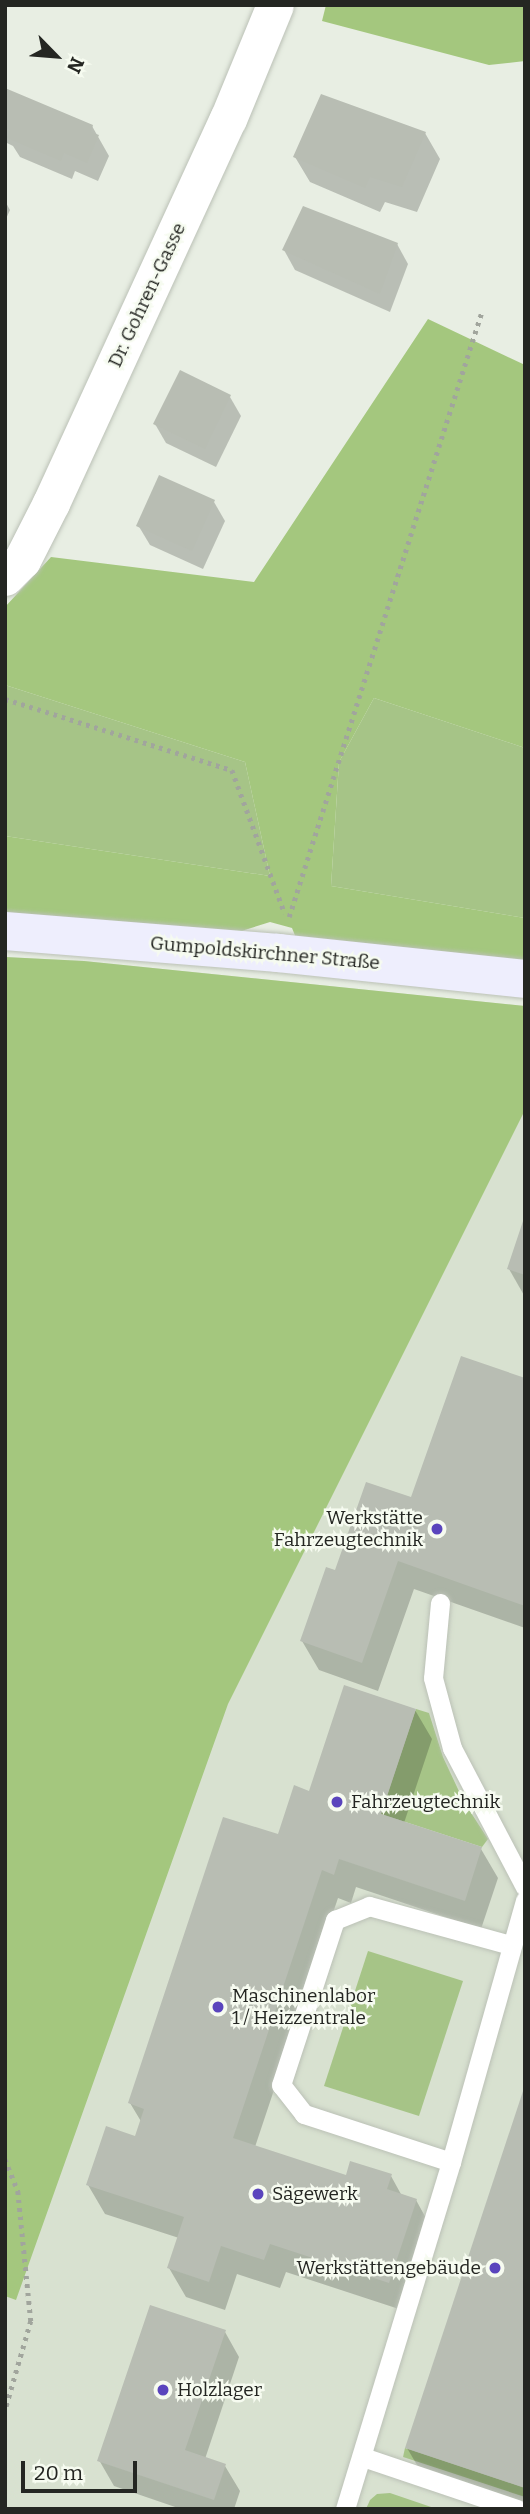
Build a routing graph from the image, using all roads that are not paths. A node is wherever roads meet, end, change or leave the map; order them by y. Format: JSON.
{"nodes":[{"id":1,"x":275,"y":5,"type":"edge"},
{"id":2,"x":5,"y":577,"type":"edge"},
{"id":3,"x":5,"y":931,"type":"edge"},
{"id":4,"x":525,"y":979,"type":"edge"},
{"id":5,"x":440,"y":1603,"type":"dead end"},
{"id":6,"x":525,"y":1887,"type":"edge"},
{"id":7,"x":525,"y":1900,"type":"edge"},
{"id":8,"x":511,"y":1945,"type":"junction"},
{"id":9,"x":451,"y":2162,"type":"junction"},
{"id":10,"x":363,"y":2458,"type":"junction"},
{"id":11,"x":345,"y":2509,"type":"edge"},
{"id":12,"x":517,"y":2509,"type":"edge"}],
"edges":[{"from":1,"to":2,"type":"street","name":"Dr. Gohren-Gasse"},
{"from":3,"to":4,"type":"main road","name":"Gumpoldskirchner Straße"},
{"from":5,"to":6,"type":"lane"},
{"from":7,"to":8,"type":"lane"},
{"from":8,"to":9,"type":"lane"},
{"from":8,"to":9,"type":"lane"},
{"from":9,"to":10,"type":"lane"},
{"from":10,"to":11,"type":"lane"},
{"from":10,"to":12,"type":"lane"}]}
